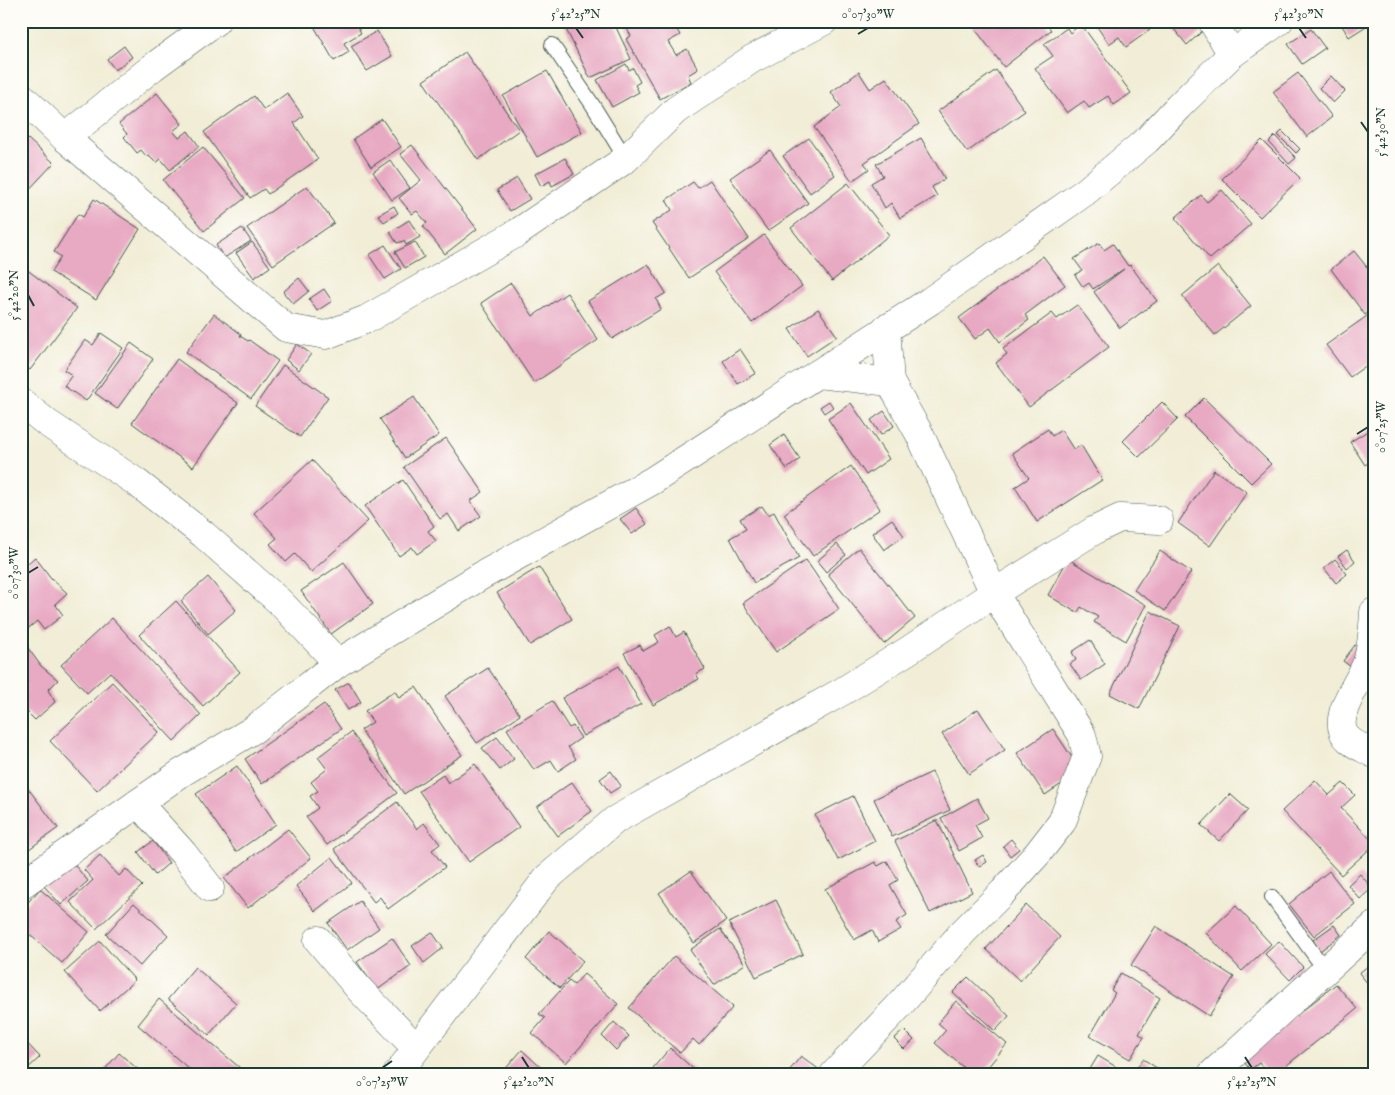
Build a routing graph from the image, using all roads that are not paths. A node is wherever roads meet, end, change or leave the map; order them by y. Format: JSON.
{"nodes":[{"id":1,"x":216,"y":21,"type":"edge"},
{"id":2,"x":824,"y":21,"type":"edge"},
{"id":3,"x":1212,"y":21,"type":"edge"},
{"id":4,"x":1279,"y":21,"type":"edge"},
{"id":5,"x":552,"y":45,"type":"dead end"},
{"id":6,"x":1232,"y":54,"type":"junction"},
{"id":7,"x":24,"y":103,"type":"edge"},
{"id":8,"x":65,"y":138,"type":"junction"},
{"id":9,"x":626,"y":160,"type":"junction"},
{"id":10,"x":886,"y":328,"type":"junction"},
{"id":11,"x":817,"y":374,"type":"junction"},
{"id":12,"x":890,"y":382,"type":"junction"},
{"id":13,"x":21,"y":402,"type":"edge"},
{"id":14,"x":1159,"y":520,"type":"dead end"},
{"id":15,"x":994,"y":593,"type":"junction"},
{"id":16,"x":1374,"y":612,"type":"edge"},
{"id":17,"x":338,"y":663,"type":"junction"},
{"id":18,"x":1374,"y":754,"type":"edge"},
{"id":19,"x":138,"y":803,"type":"junction"},
{"id":20,"x":21,"y":885,"type":"edge"},
{"id":21,"x":210,"y":888,"type":"dead end"},
{"id":22,"x":1272,"y":897,"type":"dead end"},
{"id":23,"x":1374,"y":926,"type":"edge"},
{"id":24,"x":318,"y":940,"type":"dead end"},
{"id":25,"x":1326,"y":971,"type":"junction"},
{"id":26,"x":416,"y":1048,"type":"junction"},
{"id":27,"x":397,"y":1074,"type":"edge"},
{"id":28,"x":834,"y":1074,"type":"edge"},
{"id":29,"x":1212,"y":1074,"type":"edge"}],
"edges":[{"from":1,"to":8,"type":"street"},
{"from":2,"to":9,"type":"street"},
{"from":3,"to":6,"type":"street"},
{"from":4,"to":6,"type":"street"},
{"from":5,"to":9,"type":"lane"},
{"from":6,"to":10,"type":"street"},
{"from":7,"to":8,"type":"street"},
{"from":8,"to":9,"type":"street"},
{"from":10,"to":11,"type":"street"},
{"from":10,"to":12,"type":"street"},
{"from":11,"to":12,"type":"street"},
{"from":11,"to":17,"type":"street"},
{"from":12,"to":15,"type":"street"},
{"from":13,"to":17,"type":"street"},
{"from":14,"to":15,"type":"street"},
{"from":15,"to":26,"type":"street"},
{"from":15,"to":28,"type":"street"},
{"from":16,"to":18,"type":"street"},
{"from":17,"to":19,"type":"street"},
{"from":19,"to":20,"type":"street"},
{"from":19,"to":21,"type":"street"},
{"from":22,"to":25,"type":"lane"},
{"from":23,"to":25,"type":"street"},
{"from":24,"to":26,"type":"street"},
{"from":25,"to":29,"type":"street"},
{"from":26,"to":27,"type":"street"}]}
